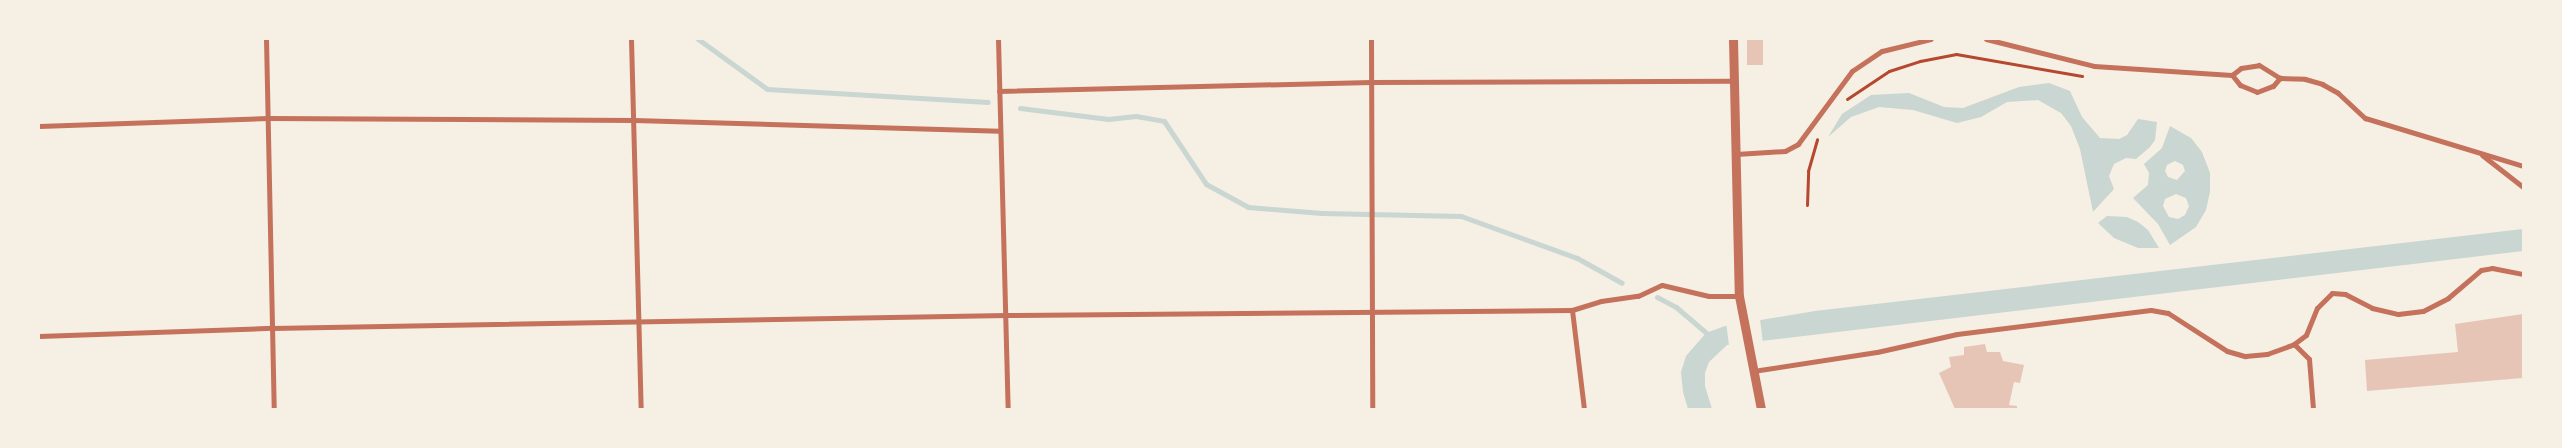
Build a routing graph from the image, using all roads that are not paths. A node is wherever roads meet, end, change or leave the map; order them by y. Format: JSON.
{"nodes":[{"id":1,"x":266,"y":39,"type":"edge"},
{"id":2,"x":631,"y":39,"type":"edge"},
{"id":3,"x":998,"y":39,"type":"edge"},
{"id":4,"x":1371,"y":39,"type":"edge"},
{"id":5,"x":1733,"y":39,"type":"edge"},
{"id":6,"x":1931,"y":39,"type":"edge"},
{"id":7,"x":1986,"y":39,"type":"edge"},
{"id":8,"x":2232,"y":76,"type":"junction"},
{"id":9,"x":2280,"y":78,"type":"junction"},
{"id":10,"x":1733,"y":81,"type":"junction"},
{"id":11,"x":1371,"y":82,"type":"junction"},
{"id":12,"x":998,"y":91,"type":"junction"},
{"id":13,"x":268,"y":118,"type":"junction"},
{"id":14,"x":634,"y":120,"type":"junction"},
{"id":15,"x":39,"y":126,"type":"edge"},
{"id":16,"x":999,"y":131,"type":"junction"},
{"id":17,"x":2478,"y":152,"type":"junction"},
{"id":18,"x":1734,"y":154,"type":"junction"},
{"id":19,"x":2523,"y":166,"type":"edge"},
{"id":20,"x":2523,"y":187,"type":"edge"},
{"id":21,"x":2523,"y":274,"type":"edge"},
{"id":22,"x":1739,"y":296,"type":"junction"},
{"id":23,"x":1370,"y":310,"type":"junction"},
{"id":24,"x":1572,"y":310,"type":"junction"},
{"id":25,"x":1006,"y":316,"type":"junction"},
{"id":26,"x":639,"y":323,"type":"junction"},
{"id":27,"x":272,"y":328,"type":"junction"},
{"id":28,"x":39,"y":336,"type":"edge"},
{"id":29,"x":2294,"y":344,"type":"junction"},
{"id":30,"x":1752,"y":371,"type":"junction"},
{"id":31,"x":274,"y":409,"type":"edge"},
{"id":32,"x":641,"y":409,"type":"edge"},
{"id":33,"x":1008,"y":409,"type":"edge"},
{"id":34,"x":1372,"y":409,"type":"edge"},
{"id":35,"x":1584,"y":409,"type":"edge"},
{"id":36,"x":1760,"y":409,"type":"edge"},
{"id":37,"x":2313,"y":409,"type":"edge"}],
"edges":[{"from":1,"to":13,"type":"street"},
{"from":2,"to":14,"type":"street"},
{"from":3,"to":12,"type":"street"},
{"from":4,"to":11,"type":"street"},
{"from":5,"to":10,"type":"street"},
{"from":6,"to":18,"type":"street"},
{"from":7,"to":8,"type":"street"},
{"from":8,"to":9,"type":"street"},
{"from":8,"to":9,"type":"street"},
{"from":9,"to":17,"type":"street"},
{"from":10,"to":11,"type":"street"},
{"from":10,"to":18,"type":"street"},
{"from":11,"to":12,"type":"street"},
{"from":11,"to":23,"type":"street"},
{"from":12,"to":16,"type":"street"},
{"from":13,"to":14,"type":"street"},
{"from":13,"to":15,"type":"street"},
{"from":13,"to":27,"type":"street"},
{"from":14,"to":16,"type":"street"},
{"from":14,"to":26,"type":"street"},
{"from":16,"to":25,"type":"street"},
{"from":17,"to":19,"type":"street"},
{"from":17,"to":20,"type":"street"},
{"from":18,"to":22,"type":"street"},
{"from":21,"to":29,"type":"street"},
{"from":22,"to":24,"type":"street"},
{"from":22,"to":30,"type":"street"},
{"from":23,"to":24,"type":"street"},
{"from":23,"to":25,"type":"street"},
{"from":23,"to":34,"type":"street"},
{"from":24,"to":35,"type":"street"},
{"from":25,"to":26,"type":"street"},
{"from":25,"to":33,"type":"street"},
{"from":26,"to":27,"type":"street"},
{"from":26,"to":32,"type":"street"},
{"from":27,"to":28,"type":"street"},
{"from":27,"to":31,"type":"street"},
{"from":29,"to":30,"type":"street"},
{"from":29,"to":37,"type":"street"},
{"from":30,"to":36,"type":"street"}]}
